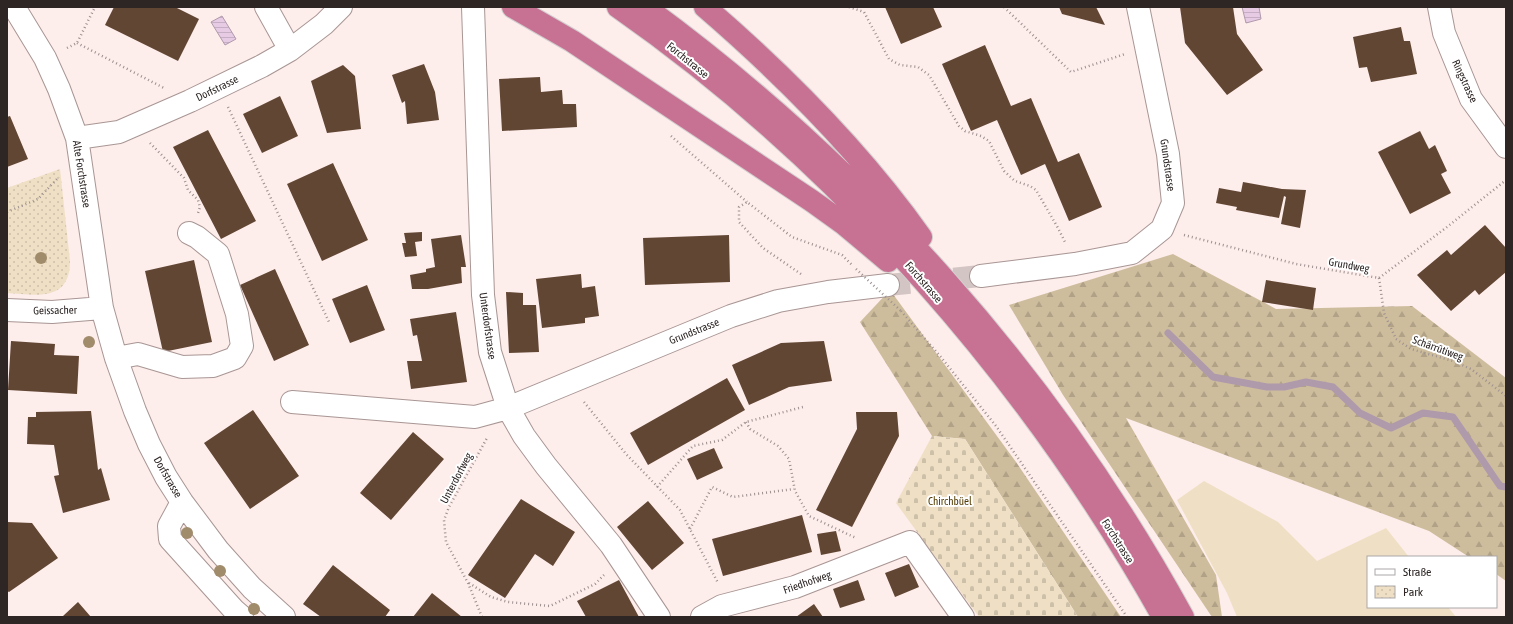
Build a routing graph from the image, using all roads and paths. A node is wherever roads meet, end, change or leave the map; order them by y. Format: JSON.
{"nodes":[{"id":1,"x":14,"y":7,"type":"edge"},
{"id":2,"x":95,"y":7,"type":"edge"},
{"id":3,"x":266,"y":7,"type":"edge"},
{"id":4,"x":342,"y":7,"type":"edge"},
{"id":5,"x":473,"y":7,"type":"edge"},
{"id":6,"x":513,"y":7,"type":"edge"},
{"id":7,"x":618,"y":7,"type":"edge"},
{"id":8,"x":645,"y":7,"type":"edge"},
{"id":9,"x":704,"y":7,"type":"edge"},
{"id":10,"x":849,"y":7,"type":"edge"},
{"id":11,"x":1004,"y":7,"type":"edge"},
{"id":12,"x":1138,"y":7,"type":"edge"},
{"id":13,"x":1439,"y":7,"type":"edge"},
{"id":14,"x":77,"y":43,"type":"junction"},
{"id":15,"x":1146,"y":47,"type":"junction"},
{"id":16,"x":67,"y":48,"type":"dead end"},
{"id":17,"x":290,"y":50,"type":"junction"},
{"id":18,"x":168,"y":90,"type":"dead end"},
{"id":19,"x":226,"y":101,"type":"dead end"},
{"id":20,"x":670,"y":136,"type":"dead end"},
{"id":21,"x":78,"y":138,"type":"junction"},
{"id":22,"x":147,"y":138,"type":"dead end"},
{"id":23,"x":1506,"y":147,"type":"edge"},
{"id":24,"x":61,"y":175,"type":"dead end"},
{"id":25,"x":1506,"y":180,"type":"edge"},
{"id":26,"x":746,"y":202,"type":"junction"},
{"id":27,"x":7,"y":212,"type":"edge"},
{"id":28,"x":193,"y":224,"type":"joint"},
{"id":29,"x":1058,"y":228,"type":"dead end"},
{"id":30,"x":1162,"y":229,"type":"junction"},
{"id":31,"x":981,"y":276,"type":"tunnel mouth"},
{"id":32,"x":1379,"y":278,"type":"junction"},
{"id":33,"x":888,"y":285,"type":"tunnel mouth"},
{"id":34,"x":828,"y":292,"type":"junction"},
{"id":35,"x":102,"y":308,"type":"junction"},
{"id":36,"x":7,"y":310,"type":"edge"},
{"id":37,"x":976,"y":315,"type":"junction"},
{"id":38,"x":329,"y":322,"type":"dead end"},
{"id":39,"x":971,"y":337,"type":"junction"},
{"id":40,"x":116,"y":358,"type":"junction"},
{"id":41,"x":569,"y":382,"type":"junction"},
{"id":42,"x":1506,"y":396,"type":"edge"},
{"id":43,"x":292,"y":402,"type":"dead end"},
{"id":44,"x":803,"y":407,"type":"dead end"},
{"id":45,"x":508,"y":408,"type":"junction"},
{"id":46,"x":746,"y":422,"type":"junction"},
{"id":47,"x":657,"y":487,"type":"junction"},
{"id":48,"x":794,"y":489,"type":"junction"},
{"id":49,"x":182,"y":502,"type":"junction"},
{"id":50,"x":690,"y":529,"type":"junction"},
{"id":51,"x":620,"y":558,"type":"junction"},
{"id":52,"x":846,"y":568,"type":"junction"},
{"id":53,"x":468,"y":583,"type":"junction"},
{"id":54,"x":719,"y":586,"type":"dead end"},
{"id":55,"x":242,"y":617,"type":"edge"},
{"id":56,"x":284,"y":617,"type":"edge"},
{"id":57,"x":482,"y":617,"type":"edge"},
{"id":58,"x":659,"y":617,"type":"edge"},
{"id":59,"x":702,"y":617,"type":"edge"},
{"id":60,"x":963,"y":617,"type":"edge"},
{"id":61,"x":1127,"y":617,"type":"edge"},
{"id":62,"x":1163,"y":617,"type":"edge"},
{"id":63,"x":1183,"y":617,"type":"edge"}],
"edges":[{"from":1,"to":21,"type":"street","name":"Alte Forchstrasse"},
{"from":2,"to":14,"type":"path"},
{"from":3,"to":17,"type":"street"},
{"from":4,"to":17,"type":"street","name":"Dorfstrasse"},
{"from":5,"to":45,"type":"street","name":"Unterdorfstrasse"},
{"from":6,"to":39,"type":"highway"},
{"from":7,"to":39,"type":"highway","name":"Forchstrasse"},
{"from":8,"to":37,"type":"highway","name":"Forchstrasse"},
{"from":9,"to":37,"type":"highway"},
{"from":10,"to":29,"type":"path"},
{"from":11,"to":15,"type":"path"},
{"from":12,"to":15,"type":"street","name":"Grundstrasse"},
{"from":13,"to":23,"type":"street","name":"Ringstrasse"},
{"from":14,"to":16,"type":"path"},
{"from":14,"to":18,"type":"path"},
{"from":15,"to":30,"type":"street","name":"Grundstrasse"},
{"from":17,"to":21,"type":"street","name":"Dorfstrasse"},
{"from":19,"to":38,"type":"path"},
{"from":20,"to":26,"type":"path"},
{"from":21,"to":35,"type":"street","name":"Alte Forchstrasse"},
{"from":22,"to":28,"type":"path"},
{"from":24,"to":27,"type":"path"},
{"from":25,"to":32,"type":"path","name":"Grundweg"},
{"from":26,"to":34,"type":"path"},
{"from":26,"to":61,"type":"path","bridge":true},
{"from":28,"to":40,"type":"street"},
{"from":30,"to":31,"type":"street","name":"Grundstrasse"},
{"from":30,"to":32,"type":"path","name":"Grundweg"},
{"from":32,"to":42,"type":"path","name":"Schärrütiweg"},
{"from":33,"to":34,"type":"street","name":"Grundstrasse"},
{"from":34,"to":41,"type":"street","name":"Grundstrasse"},
{"from":35,"to":36,"type":"street","name":"Geissacher"},
{"from":35,"to":40,"type":"street","name":"Dorfstrasse"},
{"from":37,"to":63,"type":"highway","name":"Forchstrasse"},
{"from":39,"to":62,"type":"highway","name":"Forchstrasse"},
{"from":40,"to":49,"type":"street","name":"Dorfstrasse"},
{"from":41,"to":45,"type":"street","name":"Grundstrasse"},
{"from":41,"to":47,"type":"path"},
{"from":43,"to":45,"type":"street","name":"Grundstrasse"},
{"from":44,"to":46,"type":"path"},
{"from":45,"to":51,"type":"street","name":"Unterdorfstrasse"},
{"from":45,"to":53,"type":"path","name":"Unterdorfweg"},
{"from":46,"to":47,"type":"path"},
{"from":46,"to":48,"type":"path"},
{"from":47,"to":50,"type":"path"},
{"from":48,"to":50,"type":"path"},
{"from":48,"to":52,"type":"path"},
{"from":49,"to":55,"type":"street"},
{"from":49,"to":56,"type":"street","name":"Dorfstrasse"},
{"from":50,"to":54,"type":"path"},
{"from":51,"to":53,"type":"path"},
{"from":51,"to":58,"type":"street","name":"Unterdorfstrasse"},
{"from":52,"to":59,"type":"street","name":"Friedhofweg"},
{"from":52,"to":60,"type":"street","name":"Friedhofweg"},
{"from":53,"to":57,"type":"path","name":"Unterdorfweg"}]}
